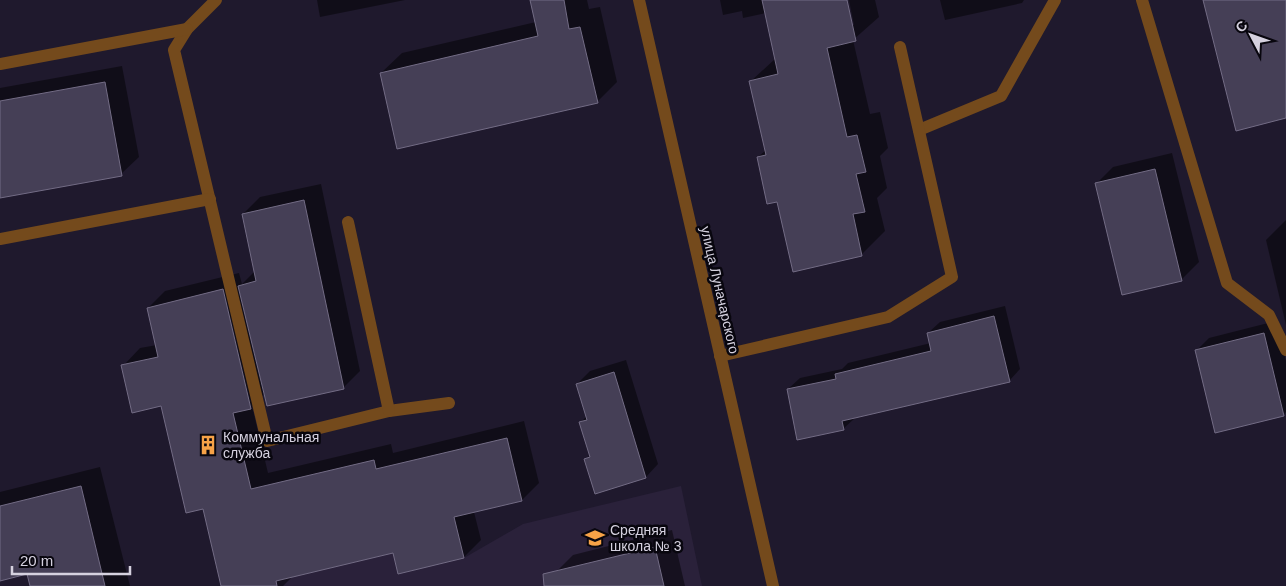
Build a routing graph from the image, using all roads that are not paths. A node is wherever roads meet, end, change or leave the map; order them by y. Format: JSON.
{"nodes":[{"id":1,"x":216,"y":0,"type":"edge"},
{"id":2,"x":640,"y":0,"type":"edge"},
{"id":3,"x":1055,"y":0,"type":"edge"},
{"id":4,"x":1142,"y":0,"type":"edge"},
{"id":5,"x":187,"y":29,"type":"junction"},
{"id":6,"x":900,"y":47,"type":"dead end"},
{"id":7,"x":0,"y":64,"type":"edge"},
{"id":8,"x":919,"y":130,"type":"junction"},
{"id":9,"x":210,"y":199,"type":"junction"},
{"id":10,"x":348,"y":222,"type":"dead end"},
{"id":11,"x":0,"y":239,"type":"edge"},
{"id":12,"x":1286,"y":350,"type":"edge"},
{"id":13,"x":720,"y":356,"type":"junction"},
{"id":14,"x":449,"y":403,"type":"dead end"},
{"id":15,"x":389,"y":411,"type":"junction"},
{"id":16,"x":773,"y":586,"type":"edge"}],
"edges":[{"from":1,"to":5,"type":"street"},
{"from":2,"to":13,"type":"street","name":"улица Луначарского"},
{"from":3,"to":8,"type":"street"},
{"from":4,"to":12,"type":"street"},
{"from":5,"to":7,"type":"street"},
{"from":5,"to":9,"type":"street"},
{"from":6,"to":8,"type":"street"},
{"from":8,"to":13,"type":"street"},
{"from":9,"to":11,"type":"street"},
{"from":9,"to":15,"type":"street"},
{"from":10,"to":15,"type":"street"},
{"from":13,"to":16,"type":"street","name":"улица Луначарского"},
{"from":14,"to":15,"type":"street"}]}
